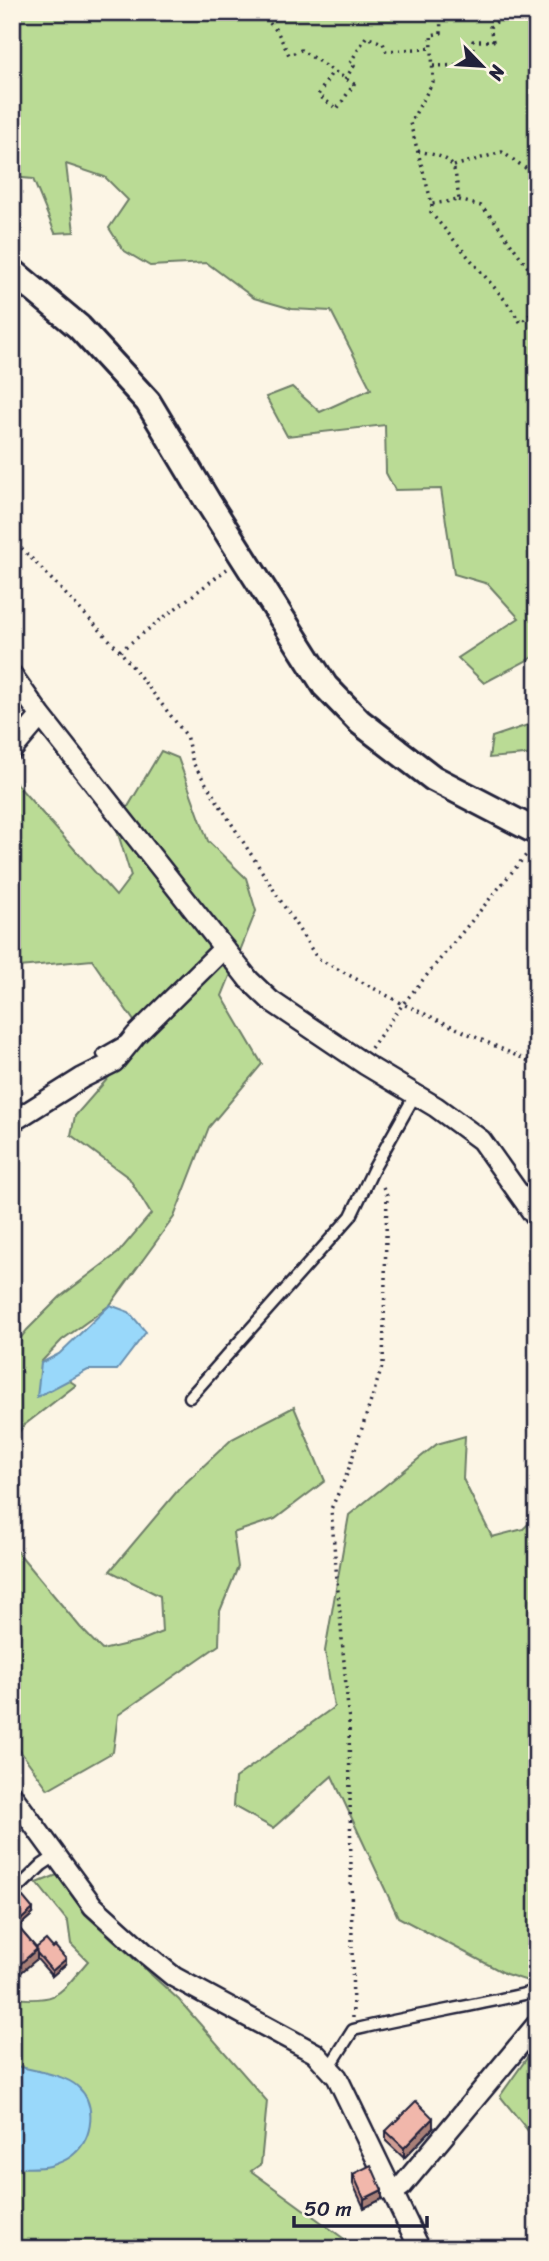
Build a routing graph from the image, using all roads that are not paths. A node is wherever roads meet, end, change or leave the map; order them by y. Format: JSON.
{"nodes":[{"id":1,"x":12,"y":271,"type":"edge"},
{"id":2,"x":12,"y":675,"type":"edge"},
{"id":3,"x":41,"y":716,"type":"junction"},
{"id":4,"x":12,"y":750,"type":"edge"},
{"id":5,"x":537,"y":832,"type":"edge"},
{"id":6,"x":224,"y":948,"type":"junction"},
{"id":7,"x":136,"y":1035,"type":"junction"},
{"id":8,"x":103,"y":1054,"type":"dead end"},
{"id":9,"x":415,"y":1095,"type":"junction"},
{"id":10,"x":12,"y":1122,"type":"edge"},
{"id":11,"x":537,"y":1219,"type":"edge"},
{"id":12,"x":190,"y":1397,"type":"dead end"},
{"id":13,"x":12,"y":1795,"type":"edge"},
{"id":14,"x":57,"y":1855,"type":"junction"},
{"id":15,"x":12,"y":1894,"type":"edge"},
{"id":16,"x":537,"y":1991,"type":"edge"},
{"id":17,"x":537,"y":2024,"type":"edge"},
{"id":18,"x":329,"y":2068,"type":"junction"},
{"id":19,"x":392,"y":2193,"type":"junction"},
{"id":20,"x":420,"y":2249,"type":"edge"}],
"edges":[{"from":1,"to":5,"type":"street"},
{"from":2,"to":3,"type":"street"},
{"from":3,"to":4,"type":"street"},
{"from":3,"to":6,"type":"street"},
{"from":6,"to":7,"type":"street"},
{"from":6,"to":9,"type":"street"},
{"from":7,"to":8,"type":"lane"},
{"from":7,"to":10,"type":"street"},
{"from":9,"to":11,"type":"street"},
{"from":9,"to":12,"type":"lane"},
{"from":13,"to":14,"type":"street"},
{"from":14,"to":15,"type":"lane"},
{"from":14,"to":18,"type":"street"},
{"from":16,"to":18,"type":"lane"},
{"from":17,"to":19,"type":"street"},
{"from":18,"to":19,"type":"street"},
{"from":19,"to":20,"type":"street"}]}
